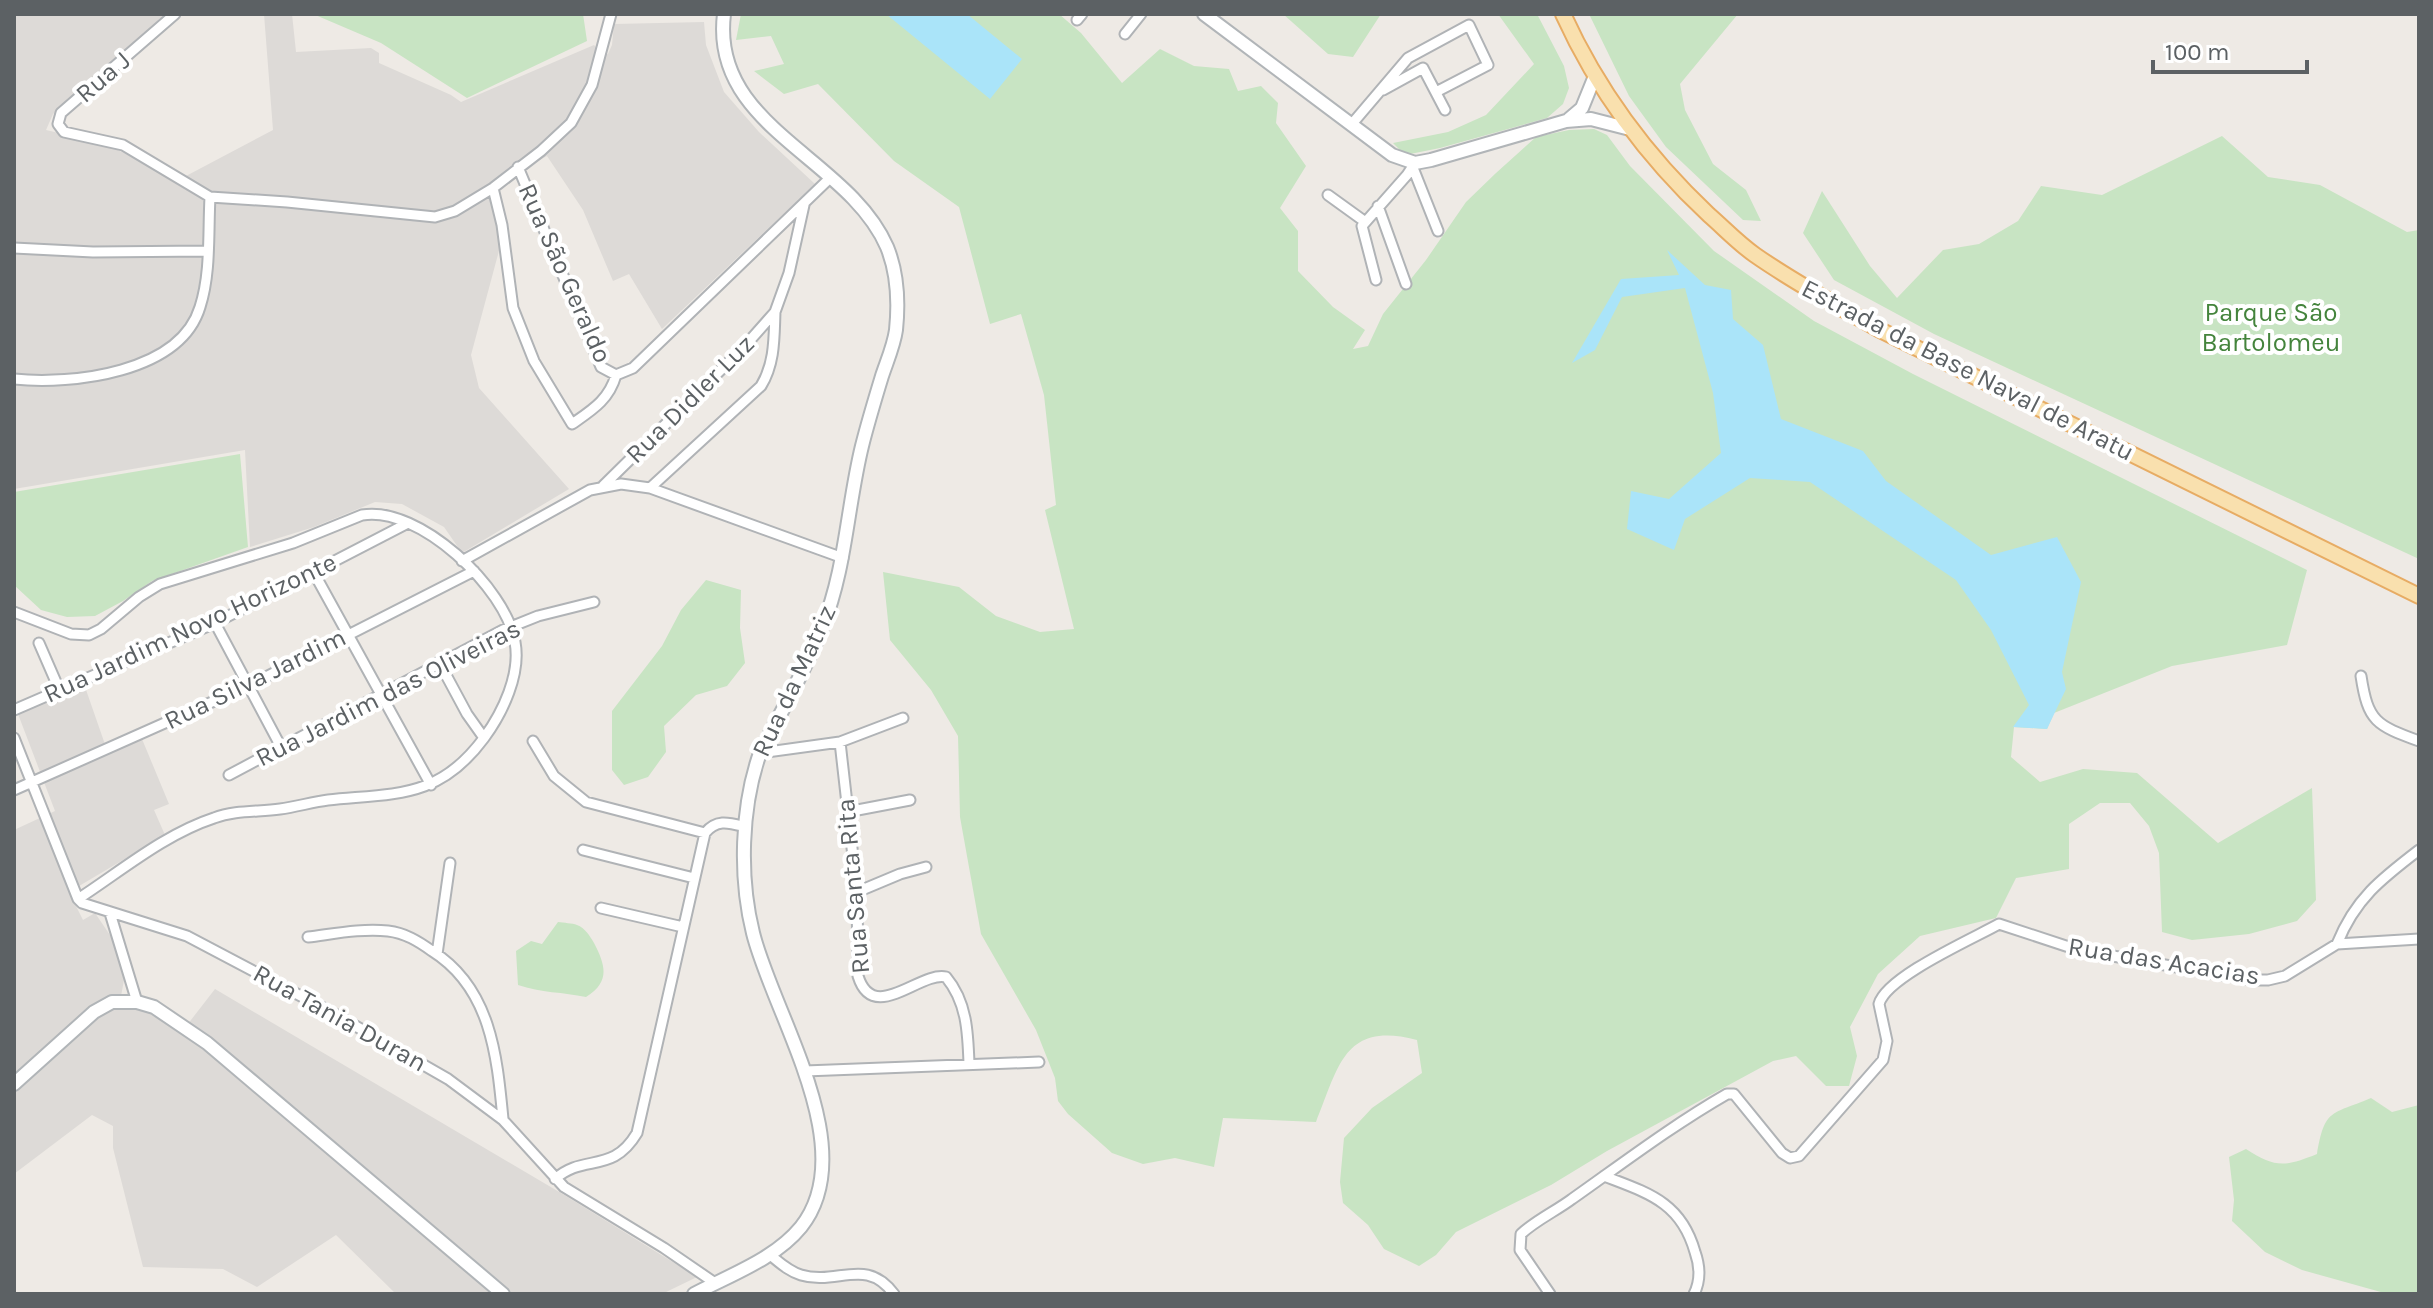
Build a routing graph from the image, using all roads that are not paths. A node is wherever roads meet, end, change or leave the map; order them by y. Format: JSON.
{"nodes":[{"id":1,"x":175,"y":14,"type":"edge"},
{"id":2,"x":611,"y":14,"type":"edge"},
{"id":3,"x":724,"y":14,"type":"edge"},
{"id":4,"x":1141,"y":14,"type":"edge"},
{"id":5,"x":1204,"y":14,"type":"edge"},
{"id":6,"x":1563,"y":14,"type":"edge"},
{"id":7,"x":1125,"y":34,"type":"dead end"},
{"id":8,"x":1595,"y":76,"type":"junction"},
{"id":9,"x":1378,"y":92,"type":"junction"},
{"id":10,"x":1436,"y":92,"type":"junction"},
{"id":11,"x":1445,"y":110,"type":"dead end"},
{"id":12,"x":1566,"y":121,"type":"junction"},
{"id":13,"x":1351,"y":125,"type":"junction"},
{"id":14,"x":1630,"y":129,"type":"junction"},
{"id":15,"x":1414,"y":166,"type":"junction"},
{"id":16,"x":518,"y":167,"type":"junction"},
{"id":17,"x":830,"y":178,"type":"junction"},
{"id":18,"x":493,"y":188,"type":"junction"},
{"id":19,"x":1328,"y":195,"type":"dead end"},
{"id":20,"x":210,"y":197,"type":"junction"},
{"id":21,"x":804,"y":205,"type":"junction"},
{"id":22,"x":1378,"y":206,"type":"junction"},
{"id":23,"x":1364,"y":221,"type":"junction"},
{"id":24,"x":1438,"y":231,"type":"dead end"},
{"id":25,"x":14,"y":248,"type":"edge"},
{"id":26,"x":207,"y":251,"type":"junction"},
{"id":27,"x":1376,"y":280,"type":"dead end"},
{"id":28,"x":1406,"y":284,"type":"dead end"},
{"id":29,"x":775,"y":312,"type":"junction"},
{"id":30,"x":616,"y":375,"type":"junction"},
{"id":31,"x":14,"y":379,"type":"edge"},
{"id":32,"x":603,"y":486,"type":"junction"},
{"id":33,"x":650,"y":488,"type":"junction"},
{"id":34,"x":408,"y":523,"type":"junction"},
{"id":35,"x":843,"y":558,"type":"junction"},
{"id":36,"x":462,"y":561,"type":"junction"},
{"id":37,"x":474,"y":571,"type":"junction"},
{"id":38,"x":314,"y":573,"type":"junction"},
{"id":39,"x":2419,"y":596,"type":"edge"},
{"id":40,"x":594,"y":602,"type":"dead end"},
{"id":41,"x":14,"y":612,"type":"edge"},
{"id":42,"x":215,"y":623,"type":"junction"},
{"id":43,"x":511,"y":626,"type":"junction"},
{"id":44,"x":348,"y":634,"type":"junction"},
{"id":45,"x":39,"y":643,"type":"dead end"},
{"id":46,"x":439,"y":662,"type":"junction"},
{"id":47,"x":2361,"y":676,"type":"dead end"},
{"id":48,"x":248,"y":686,"type":"junction"},
{"id":49,"x":59,"y":689,"type":"junction"},
{"id":50,"x":381,"y":693,"type":"junction"},
{"id":51,"x":14,"y":710,"type":"edge"},
{"id":52,"x":903,"y":718,"type":"dead end"},
{"id":53,"x":14,"y":738,"type":"edge"},
{"id":54,"x":484,"y":738,"type":"junction"},
{"id":55,"x":533,"y":741,"type":"dead end"},
{"id":56,"x":2419,"y":741,"type":"edge"},
{"id":57,"x":840,"y":742,"type":"junction"},
{"id":58,"x":281,"y":747,"type":"junction"},
{"id":59,"x":760,"y":753,"type":"junction"},
{"id":60,"x":229,"y":775,"type":"dead end"},
{"id":61,"x":33,"y":781,"type":"junction"},
{"id":62,"x":431,"y":785,"type":"junction"},
{"id":63,"x":14,"y":790,"type":"edge"},
{"id":64,"x":910,"y":800,"type":"dead end"},
{"id":65,"x":847,"y":812,"type":"junction"},
{"id":66,"x":746,"y":827,"type":"junction"},
{"id":67,"x":705,"y":833,"type":"junction"},
{"id":68,"x":583,"y":850,"type":"dead end"},
{"id":69,"x":2419,"y":850,"type":"edge"},
{"id":70,"x":450,"y":863,"type":"dead end"},
{"id":71,"x":926,"y":867,"type":"dead end"},
{"id":72,"x":694,"y":878,"type":"junction"},
{"id":73,"x":857,"y":892,"type":"junction"},
{"id":74,"x":78,"y":899,"type":"junction"},
{"id":75,"x":601,"y":908,"type":"dead end"},
{"id":76,"x":110,"y":913,"type":"junction"},
{"id":77,"x":683,"y":927,"type":"junction"},
{"id":78,"x":308,"y":937,"type":"dead end"},
{"id":79,"x":2419,"y":939,"type":"edge"},
{"id":80,"x":2337,"y":944,"type":"junction"},
{"id":81,"x":437,"y":954,"type":"junction"},
{"id":82,"x":137,"y":1002,"type":"junction"},
{"id":83,"x":1039,"y":1062,"type":"dead end"},
{"id":84,"x":969,"y":1064,"type":"junction"},
{"id":85,"x":805,"y":1071,"type":"junction"},
{"id":86,"x":14,"y":1084,"type":"edge"},
{"id":87,"x":503,"y":1120,"type":"junction"},
{"id":88,"x":1604,"y":1176,"type":"junction"},
{"id":89,"x":555,"y":1179,"type":"junction"},
{"id":90,"x":769,"y":1254,"type":"junction"},
{"id":91,"x":715,"y":1283,"type":"junction"},
{"id":92,"x":503,"y":1294,"type":"edge"},
{"id":93,"x":694,"y":1294,"type":"edge"},
{"id":94,"x":894,"y":1294,"type":"edge"},
{"id":95,"x":1550,"y":1294,"type":"edge"},
{"id":96,"x":1694,"y":1294,"type":"edge"}],
"edges":[{"from":1,"to":20,"type":"street","name":"Rua J"},
{"from":2,"to":16,"type":"street"},
{"from":3,"to":17,"type":"street","name":"Rua da Matriz"},
{"from":4,"to":7,"type":"street"},
{"from":5,"to":13,"type":"street"},
{"from":6,"to":8,"type":"main road","name":"Estrada da Base Naval de Aratu"},
{"from":8,"to":12,"type":"street"},
{"from":8,"to":14,"type":"main road","name":"Estrada da Base Naval de Aratu"},
{"from":9,"to":10,"type":"street"},
{"from":9,"to":10,"type":"street"},
{"from":9,"to":13,"type":"street"},
{"from":10,"to":11,"type":"street"},
{"from":12,"to":14,"type":"street"},
{"from":12,"to":15,"type":"street"},
{"from":13,"to":15,"type":"street"},
{"from":14,"to":39,"type":"main road","name":"Estrada da Base Naval de Aratu"},
{"from":15,"to":22,"type":"street"},
{"from":15,"to":24,"type":"street"},
{"from":16,"to":18,"type":"street"},
{"from":16,"to":30,"type":"street","name":"Rua São Geraldo"},
{"from":17,"to":21,"type":"street"},
{"from":17,"to":35,"type":"street","name":"Rua da Matriz"},
{"from":18,"to":20,"type":"street"},
{"from":18,"to":30,"type":"street"},
{"from":19,"to":23,"type":"street"},
{"from":20,"to":26,"type":"street"},
{"from":21,"to":29,"type":"street","name":"Rua Didler Luz"},
{"from":21,"to":30,"type":"street"},
{"from":22,"to":23,"type":"street"},
{"from":22,"to":28,"type":"street"},
{"from":23,"to":27,"type":"street"},
{"from":25,"to":26,"type":"street"},
{"from":26,"to":31,"type":"street"},
{"from":29,"to":32,"type":"street","name":"Rua Didler Luz"},
{"from":29,"to":33,"type":"street","name":"Rua Didler Luz"},
{"from":32,"to":33,"type":"street"},
{"from":32,"to":36,"type":"street"},
{"from":33,"to":35,"type":"street"},
{"from":34,"to":36,"type":"street"},
{"from":34,"to":38,"type":"street","name":"Rua Jardim Novo Horizonte"},
{"from":34,"to":41,"type":"street"},
{"from":35,"to":59,"type":"street","name":"Rua da Matriz"},
{"from":36,"to":37,"type":"street"},
{"from":37,"to":43,"type":"street"},
{"from":37,"to":44,"type":"street","name":"Rua Silva Jardim"},
{"from":38,"to":42,"type":"street","name":"Rua Jardim Novo Horizonte"},
{"from":38,"to":44,"type":"street"},
{"from":40,"to":43,"type":"street","name":"Rua Jardim das Oliveiras"},
{"from":42,"to":48,"type":"street"},
{"from":42,"to":49,"type":"street","name":"Rua Jardim Novo Horizonte"},
{"from":43,"to":46,"type":"street","name":"Rua Jardim das Oliveiras"},
{"from":43,"to":54,"type":"street"},
{"from":44,"to":48,"type":"street","name":"Rua Silva Jardim"},
{"from":44,"to":50,"type":"street"},
{"from":45,"to":49,"type":"street"},
{"from":46,"to":50,"type":"street","name":"Rua Jardim das Oliveiras"},
{"from":46,"to":54,"type":"street"},
{"from":47,"to":56,"type":"street"},
{"from":48,"to":58,"type":"street"},
{"from":48,"to":61,"type":"street","name":"Rua Silva Jardim"},
{"from":49,"to":51,"type":"street","name":"Rua Jardim Novo Horizonte"},
{"from":50,"to":58,"type":"street","name":"Rua Jardim das Oliveiras"},
{"from":50,"to":62,"type":"street"},
{"from":52,"to":57,"type":"street"},
{"from":53,"to":61,"type":"street"},
{"from":54,"to":62,"type":"street"},
{"from":55,"to":67,"type":"street"},
{"from":57,"to":59,"type":"street"},
{"from":57,"to":65,"type":"street","name":"Rua Santa Rita"},
{"from":58,"to":60,"type":"street","name":"Rua Jardim das Oliveiras"},
{"from":59,"to":66,"type":"street","name":"Rua da Matriz"},
{"from":61,"to":63,"type":"street","name":"Rua Silva Jardim"},
{"from":61,"to":74,"type":"street"},
{"from":62,"to":74,"type":"street"},
{"from":64,"to":65,"type":"street"},
{"from":65,"to":73,"type":"street","name":"Rua Santa Rita"},
{"from":66,"to":67,"type":"street"},
{"from":66,"to":85,"type":"street","name":"Rua da Matriz"},
{"from":67,"to":72,"type":"street"},
{"from":68,"to":72,"type":"street"},
{"from":69,"to":80,"type":"street"},
{"from":70,"to":81,"type":"street"},
{"from":71,"to":73,"type":"street"},
{"from":72,"to":77,"type":"street"},
{"from":73,"to":84,"type":"street","name":"Rua Santa Rita"},
{"from":74,"to":76,"type":"street","name":"Rua Tania Duran"},
{"from":75,"to":77,"type":"street"},
{"from":76,"to":82,"type":"street"},
{"from":76,"to":87,"type":"street","name":"Rua Tania Duran"},
{"from":77,"to":89,"type":"street"},
{"from":78,"to":81,"type":"street"},
{"from":79,"to":80,"type":"street","name":"Rua das Acacias"},
{"from":80,"to":88,"type":"street","name":"Rua das Acacias"},
{"from":81,"to":87,"type":"street"},
{"from":82,"to":86,"type":"street"},
{"from":82,"to":92,"type":"street"},
{"from":83,"to":84,"type":"street"},
{"from":84,"to":85,"type":"street"},
{"from":85,"to":90,"type":"street","name":"Rua da Matriz"},
{"from":87,"to":89,"type":"street","name":"Rua Tania Duran"},
{"from":88,"to":95,"type":"street"},
{"from":88,"to":96,"type":"street"},
{"from":89,"to":91,"type":"street","name":"Rua Tania Duran"},
{"from":90,"to":91,"type":"street","name":"Rua da Matriz"},
{"from":90,"to":94,"type":"street"},
{"from":91,"to":93,"type":"street","name":"Rua da Matriz"}]}
